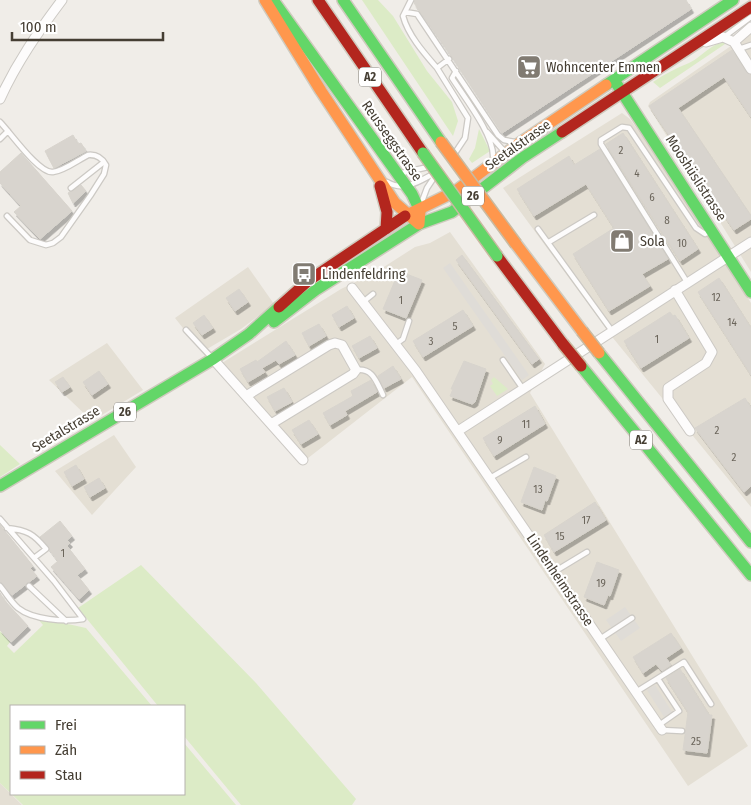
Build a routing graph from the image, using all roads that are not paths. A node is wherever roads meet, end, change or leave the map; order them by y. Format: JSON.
{"nodes":[{"id":1,"x":62,"y":0,"type":"edge"},
{"id":2,"x":265,"y":0,"type":"edge"},
{"id":3,"x":273,"y":0,"type":"edge"},
{"id":4,"x":318,"y":0,"type":"edge"},
{"id":5,"x":343,"y":0,"type":"edge"},
{"id":6,"x":411,"y":0,"type":"edge"},
{"id":7,"x":730,"y":1,"type":"edge"},
{"id":8,"x":751,"y":7,"type":"edge"},
{"id":9,"x":405,"y":12,"type":"junction"},
{"id":10,"x":751,"y":17,"type":"edge"},
{"id":11,"x":751,"y":27,"type":"edge"},
{"id":12,"x":723,"y":37,"type":"junction"},
{"id":13,"x":697,"y":44,"type":"junction"},
{"id":14,"x":751,"y":45,"type":"edge"},
{"id":15,"x":736,"y":46,"type":"junction"},
{"id":16,"x":449,"y":59,"type":"junction"},
{"id":17,"x":437,"y":68,"type":"junction"},
{"id":18,"x":751,"y":69,"type":"edge"},
{"id":19,"x":456,"y":72,"type":"junction"},
{"id":20,"x":614,"y":81,"type":"junction"},
{"id":21,"x":622,"y":93,"type":"junction"},
{"id":22,"x":0,"y":98,"type":"edge"},
{"id":23,"x":0,"y":122,"type":"edge"},
{"id":24,"x":483,"y":128,"type":"junction"},
{"id":25,"x":646,"y":129,"type":"junction"},
{"id":26,"x":8,"y":131,"type":"junction"},
{"id":27,"x":0,"y":139,"type":"edge"},
{"id":28,"x":520,"y":143,"type":"junction"},
{"id":29,"x":642,"y":145,"type":"junction"},
{"id":30,"x":507,"y":153,"type":"junction"},
{"id":31,"x":522,"y":158,"type":"junction"},
{"id":32,"x":104,"y":162,"type":"junction"},
{"id":33,"x":492,"y":164,"type":"junction"},
{"id":34,"x":441,"y":166,"type":"junction"},
{"id":35,"x":395,"y":172,"type":"junction"},
{"id":36,"x":376,"y":174,"type":"junction"},
{"id":37,"x":406,"y":186,"type":"junction"},
{"id":38,"x":71,"y":188,"type":"dead end"},
{"id":39,"x":420,"y":208,"type":"junction"},
{"id":40,"x":407,"y":215,"type":"junction"},
{"id":41,"x":594,"y":215,"type":"dead end"},
{"id":42,"x":7,"y":216,"type":"dead end"},
{"id":43,"x":419,"y":224,"type":"junction"},
{"id":44,"x":386,"y":229,"type":"junction"},
{"id":45,"x":538,"y":229,"type":"dead end"},
{"id":46,"x":712,"y":230,"type":"junction"},
{"id":47,"x":549,"y":242,"type":"junction"},
{"id":48,"x":751,"y":242,"type":"edge"},
{"id":49,"x":728,"y":255,"type":"junction"},
{"id":50,"x":686,"y":282,"type":"junction"},
{"id":51,"x":352,"y":288,"type":"dead end"},
{"id":52,"x":675,"y":290,"type":"junction"},
{"id":53,"x":751,"y":292,"type":"edge"},
{"id":54,"x":373,"y":294,"type":"dead end"},
{"id":55,"x":363,"y":302,"type":"junction"},
{"id":56,"x":409,"y":321,"type":"dead end"},
{"id":57,"x":186,"y":330,"type":"dead end"},
{"id":58,"x":612,"y":331,"type":"junction"},
{"id":59,"x":249,"y":334,"type":"junction"},
{"id":60,"x":396,"y":344,"type":"junction"},
{"id":61,"x":213,"y":358,"type":"junction"},
{"id":62,"x":503,"y":360,"type":"dead end"},
{"id":63,"x":356,"y":370,"type":"junction"},
{"id":64,"x":523,"y":389,"type":"junction"},
{"id":65,"x":383,"y":394,"type":"dead end"},
{"id":66,"x":246,"y":396,"type":"junction"},
{"id":67,"x":271,"y":424,"type":"junction"},
{"id":68,"x":458,"y":431,"type":"junction"},
{"id":69,"x":690,"y":431,"type":"dead end"},
{"id":70,"x":526,"y":457,"type":"dead end"},
{"id":71,"x":303,"y":460,"type":"dead end"},
{"id":72,"x":490,"y":478,"type":"junction"},
{"id":73,"x":0,"y":486,"type":"edge"},
{"id":74,"x":0,"y":520,"type":"edge"},
{"id":75,"x":7,"y":528,"type":"junction"},
{"id":76,"x":751,"y":542,"type":"edge"},
{"id":77,"x":587,"y":552,"type":"dead end"},
{"id":78,"x":34,"y":558,"type":"junction"},
{"id":79,"x":554,"y":572,"type":"junction"},
{"id":80,"x":751,"y":575,"type":"edge"},
{"id":81,"x":0,"y":586,"type":"edge"},
{"id":82,"x":29,"y":586,"type":"dead end"},
{"id":83,"x":632,"y":618,"type":"dead end"},
{"id":84,"x":67,"y":622,"type":"junction"},
{"id":85,"x":600,"y":639,"type":"junction"},
{"id":86,"x":658,"y":679,"type":"junction"},
{"id":87,"x":636,"y":692,"type":"junction"},
{"id":88,"x":710,"y":704,"type":"dead end"},
{"id":89,"x":660,"y":728,"type":"junction"},
{"id":90,"x":682,"y":731,"type":"dead end"}],
"edges":[{"from":1,"to":22,"type":"street"},
{"from":2,"to":36,"type":"main road"},
{"from":3,"to":35,"type":"main road","name":"Reusseggstrasse"},
{"from":4,"to":80,"type":"main road","number":"A2","bridge":true},
{"from":5,"to":76,"type":"main road","number":"A2","bridge":true},
{"from":6,"to":9,"type":"lane"},
{"from":7,"to":20,"type":"main road","name":"Seetalstrasse","number":"26"},
{"from":8,"to":13,"type":"main road","name":"Seetalstrasse","number":"26"},
{"from":9,"to":16,"type":"lane"},
{"from":9,"to":17,"type":"lane"},
{"from":10,"to":12,"type":"lane"},
{"from":11,"to":15,"type":"street"},
{"from":12,"to":13,"type":"street"},
{"from":12,"to":15,"type":"street"},
{"from":13,"to":21,"type":"main road","name":"Seetalstrasse","number":"26"},
{"from":14,"to":15,"type":"lane"},
{"from":15,"to":18,"type":"street"},
{"from":16,"to":17,"type":"lane"},
{"from":16,"to":19,"type":"lane"},
{"from":17,"to":34,"type":"lane"},
{"from":19,"to":24,"type":"lane"},
{"from":19,"to":28,"type":"lane"},
{"from":20,"to":21,"type":"main road","name":"Mooshüslistrasse"},
{"from":20,"to":28,"type":"main road","name":"Seetalstrasse","number":"26"},
{"from":21,"to":25,"type":"main road","name":"Mooshüslistrasse"},
{"from":21,"to":31,"type":"main road","name":"Seetalstrasse","number":"26"},
{"from":23,"to":26,"type":"lane"},
{"from":24,"to":30,"type":"lane"},
{"from":24,"to":33,"type":"lane"},
{"from":25,"to":29,"type":"lane"},
{"from":25,"to":46,"type":"main road","name":"Mooshüslistrasse"},
{"from":26,"to":27,"type":"lane"},
{"from":26,"to":32,"type":"lane"},
{"from":28,"to":30,"type":"main road","name":"Seetalstrasse","number":"26"},
{"from":29,"to":46,"type":"lane"},
{"from":29,"to":50,"type":"lane"},
{"from":30,"to":31,"type":"lane"},
{"from":30,"to":33,"type":"main road","name":"Seetalstrasse","number":"26"},
{"from":31,"to":43,"type":"main road","name":"Seetalstrasse","number":"26"},
{"from":32,"to":38,"type":"lane"},
{"from":32,"to":42,"type":"lane"},
{"from":33,"to":39,"type":"main road","name":"Seetalstrasse","number":"26"},
{"from":34,"to":35,"type":"lane"},
{"from":34,"to":37,"type":"lane"},
{"from":34,"to":39,"type":"lane"},
{"from":35,"to":37,"type":"main road","name":"Reusseggstrasse"},
{"from":36,"to":37,"type":"lane"},
{"from":36,"to":40,"type":"main road"},
{"from":36,"to":44,"type":"main road"},
{"from":37,"to":39,"type":"main road","name":"Reusseggstrasse"},
{"from":39,"to":40,"type":"main road","name":"Seetalstrasse","number":"26"},
{"from":39,"to":43,"type":"main road"},
{"from":40,"to":43,"type":"main road"},
{"from":40,"to":44,"type":"main road","name":"Seetalstrasse","number":"26"},
{"from":41,"to":47,"type":"lane"},
{"from":43,"to":59,"type":"main road","name":"Seetalstrasse","number":"26"},
{"from":44,"to":59,"type":"main road","name":"Seetalstrasse","number":"26"},
{"from":45,"to":47,"type":"lane"},
{"from":46,"to":49,"type":"main road","name":"Mooshüslistrasse"},
{"from":47,"to":58,"type":"lane"},
{"from":48,"to":49,"type":"street"},
{"from":49,"to":50,"type":"street"},
{"from":49,"to":53,"type":"main road","name":"Mooshüslistrasse"},
{"from":50,"to":52,"type":"street"},
{"from":51,"to":55,"type":"street","name":"Lindenheimstrasse"},
{"from":52,"to":58,"type":"street"},
{"from":52,"to":69,"type":"street"},
{"from":54,"to":55,"type":"lane"},
{"from":55,"to":60,"type":"street","name":"Lindenheimstrasse"},
{"from":56,"to":60,"type":"lane"},
{"from":57,"to":61,"type":"lane"},
{"from":58,"to":64,"type":"street"},
{"from":59,"to":61,"type":"main road","name":"Seetalstrasse","number":"26"},
{"from":60,"to":68,"type":"street","name":"Lindenheimstrasse"},
{"from":61,"to":66,"type":"street"},
{"from":61,"to":73,"type":"main road","name":"Seetalstrasse","number":"26"},
{"from":62,"to":64,"type":"lane"},
{"from":63,"to":65,"type":"lane"},
{"from":63,"to":66,"type":"street"},
{"from":63,"to":67,"type":"street"},
{"from":64,"to":68,"type":"street"},
{"from":66,"to":67,"type":"street"},
{"from":67,"to":71,"type":"street"},
{"from":68,"to":72,"type":"street","name":"Lindenheimstrasse"},
{"from":70,"to":72,"type":"lane"},
{"from":72,"to":79,"type":"street","name":"Lindenheimstrasse"},
{"from":74,"to":75,"type":"lane"},
{"from":75,"to":78,"type":"lane"},
{"from":75,"to":78,"type":"lane"},
{"from":77,"to":79,"type":"lane"},
{"from":78,"to":84,"type":"lane"},
{"from":79,"to":85,"type":"street","name":"Lindenheimstrasse"},
{"from":81,"to":84,"type":"lane"},
{"from":82,"to":84,"type":"lane"},
{"from":83,"to":85,"type":"lane"},
{"from":85,"to":87,"type":"street","name":"Lindenheimstrasse"},
{"from":86,"to":87,"type":"lane"},
{"from":86,"to":88,"type":"lane"},
{"from":86,"to":89,"type":"lane"},
{"from":87,"to":89,"type":"street","name":"Lindenheimstrasse"},
{"from":89,"to":90,"type":"lane"}]}
